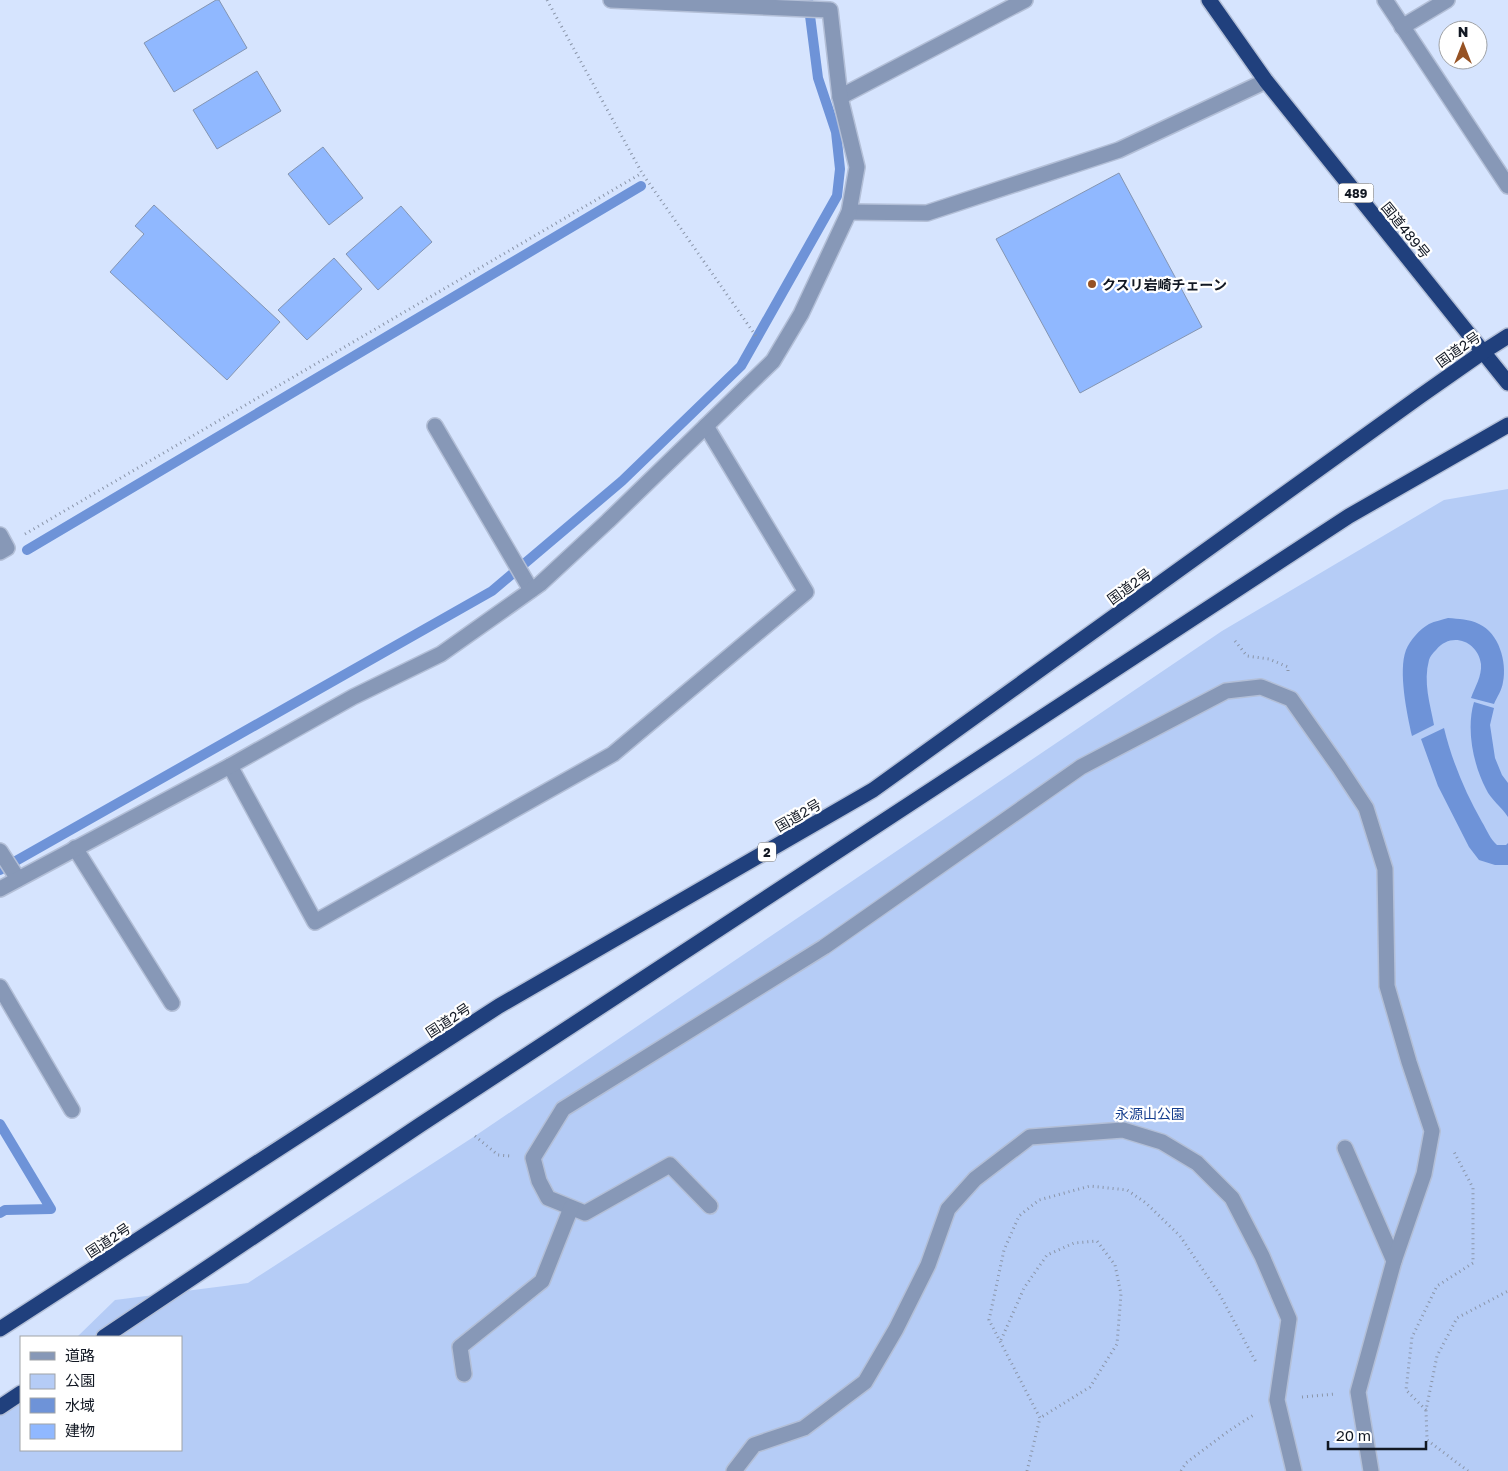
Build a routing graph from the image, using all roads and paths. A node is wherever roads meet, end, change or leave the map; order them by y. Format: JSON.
{"nodes":[{"id":1,"x":548,"y":0,"type":"edge"},
{"id":2,"x":611,"y":0,"type":"edge"},
{"id":3,"x":1025,"y":0,"type":"edge"},
{"id":4,"x":1209,"y":0,"type":"edge"},
{"id":5,"x":1386,"y":0,"type":"edge"},
{"id":6,"x":1447,"y":0,"type":"edge"},
{"id":7,"x":1402,"y":27,"type":"junction"},
{"id":8,"x":1266,"y":81,"type":"junction"},
{"id":9,"x":840,"y":97,"type":"junction"},
{"id":10,"x":642,"y":173,"type":"junction"},
{"id":11,"x":1508,"y":186,"type":"edge"},
{"id":12,"x":849,"y":212,"type":"junction"},
{"id":13,"x":1508,"y":336,"type":"edge"},
{"id":14,"x":1483,"y":352,"type":"junction"},
{"id":15,"x":773,"y":361,"type":"junction"},
{"id":16,"x":1508,"y":383,"type":"edge"},
{"id":17,"x":1508,"y":425,"type":"edge"},
{"id":18,"x":435,"y":426,"type":"dead end"},
{"id":19,"x":706,"y":426,"type":"junction"},
{"id":20,"x":0,"y":535,"type":"edge"},
{"id":21,"x":17,"y":539,"type":"dead end"},
{"id":22,"x":0,"y":552,"type":"edge"},
{"id":23,"x":531,"y":590,"type":"junction"},
{"id":24,"x":230,"y":766,"type":"junction"},
{"id":25,"x":75,"y":848,"type":"junction"},
{"id":26,"x":0,"y":851,"type":"edge"},
{"id":27,"x":18,"y":879,"type":"junction"},
{"id":28,"x":0,"y":889,"type":"edge"},
{"id":29,"x":0,"y":986,"type":"edge"},
{"id":30,"x":172,"y":1003,"type":"dead end"},
{"id":31,"x":72,"y":1110,"type":"dead end"},
{"id":32,"x":1432,"y":1130,"type":"junction"},
{"id":33,"x":475,"y":1136,"type":"dead end"},
{"id":34,"x":1345,"y":1148,"type":"dead end"},
{"id":35,"x":533,"y":1158,"type":"junction"},
{"id":36,"x":710,"y":1206,"type":"dead end"},
{"id":37,"x":571,"y":1208,"type":"junction"},
{"id":38,"x":1394,"y":1261,"type":"junction"},
{"id":39,"x":1508,"y":1291,"type":"edge"},
{"id":40,"x":0,"y":1329,"type":"edge"},
{"id":41,"x":105,"y":1336,"type":"edge"},
{"id":42,"x":1001,"y":1341,"type":"junction"},
{"id":43,"x":1258,"y":1365,"type":"dead end"},
{"id":44,"x":464,"y":1374,"type":"dead end"},
{"id":45,"x":1358,"y":1392,"type":"junction"},
{"id":46,"x":20,"y":1394,"type":"edge"},
{"id":47,"x":1277,"y":1400,"type":"junction"},
{"id":48,"x":0,"y":1407,"type":"edge"},
{"id":49,"x":1426,"y":1410,"type":"junction"},
{"id":50,"x":1040,"y":1418,"type":"junction"},
{"id":51,"x":734,"y":1471,"type":"edge"},
{"id":52,"x":1027,"y":1471,"type":"edge"},
{"id":53,"x":1181,"y":1471,"type":"edge"},
{"id":54,"x":1294,"y":1471,"type":"edge"},
{"id":55,"x":1371,"y":1471,"type":"edge"},
{"id":56,"x":1468,"y":1471,"type":"edge"}],
"edges":[{"from":1,"to":10,"type":"path"},
{"from":2,"to":9,"type":"street"},
{"from":3,"to":9,"type":"street"},
{"from":4,"to":8,"type":"highway","name":"国道489号","number":"489"},
{"from":5,"to":7,"type":"street"},
{"from":6,"to":7,"type":"street"},
{"from":7,"to":11,"type":"street"},
{"from":8,"to":12,"type":"street"},
{"from":8,"to":14,"type":"highway","name":"国道489号","number":"489"},
{"from":9,"to":12,"type":"street"},
{"from":10,"to":15,"type":"path"},
{"from":10,"to":21,"type":"path"},
{"from":12,"to":15,"type":"street"},
{"from":13,"to":14,"type":"highway","name":"国道2号","number":"2"},
{"from":14,"to":16,"type":"highway","name":"国道489号","number":"489"},
{"from":14,"to":40,"type":"highway","name":"国道2号","number":"2"},
{"from":15,"to":19,"type":"street"},
{"from":17,"to":41,"type":"highway"},
{"from":18,"to":23,"type":"street"},
{"from":19,"to":23,"type":"street"},
{"from":19,"to":24,"type":"street"},
{"from":20,"to":22,"type":"street"},
{"from":23,"to":24,"type":"street"},
{"from":24,"to":25,"type":"street"},
{"from":25,"to":27,"type":"street"},
{"from":25,"to":30,"type":"street"},
{"from":26,"to":27,"type":"street"},
{"from":27,"to":28,"type":"street"},
{"from":29,"to":31,"type":"street"},
{"from":32,"to":35,"type":"street"},
{"from":32,"to":38,"type":"street"},
{"from":32,"to":49,"type":"path"},
{"from":33,"to":35,"type":"path"},
{"from":34,"to":38,"type":"street"},
{"from":35,"to":37,"type":"street"},
{"from":36,"to":37,"type":"street"},
{"from":37,"to":44,"type":"street"},
{"from":38,"to":45,"type":"street"},
{"from":39,"to":49,"type":"path"},
{"from":42,"to":43,"type":"path"},
{"from":42,"to":50,"type":"path"},
{"from":42,"to":50,"type":"path"},
{"from":45,"to":47,"type":"path"},
{"from":45,"to":55,"type":"street"},
{"from":46,"to":48,"type":"highway"},
{"from":47,"to":51,"type":"street"},
{"from":47,"to":53,"type":"path"},
{"from":47,"to":54,"type":"street"},
{"from":49,"to":56,"type":"path"},
{"from":50,"to":52,"type":"path"}]}
